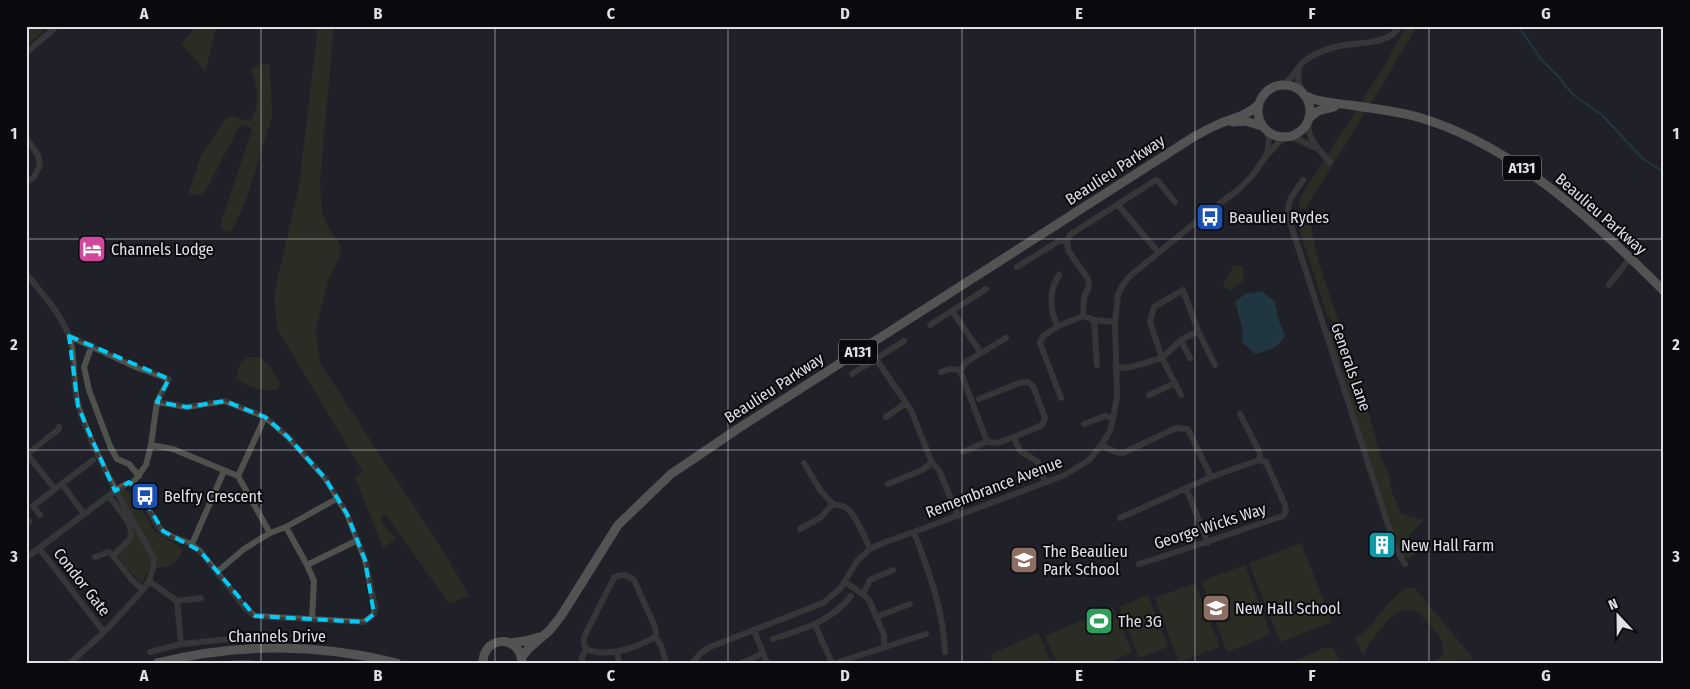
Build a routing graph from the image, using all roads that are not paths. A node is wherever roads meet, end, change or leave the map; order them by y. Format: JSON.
{"nodes":[{"id":1,"x":56,"y":26,"type":"edge"},
{"id":2,"x":1400,"y":26,"type":"edge"},
{"id":3,"x":26,"y":53,"type":"edge"},
{"id":4,"x":1300,"y":67,"type":"junction"},
{"id":5,"x":1282,"y":85,"type":"junction"},
{"id":6,"x":1304,"y":94,"type":"junction"},
{"id":7,"x":1258,"y":105,"type":"junction"},
{"id":8,"x":1347,"y":105,"type":"junction"},
{"id":9,"x":1308,"y":120,"type":"junction"},
{"id":10,"x":1220,"y":124,"type":"junction"},
{"id":11,"x":1264,"y":128,"type":"junction"},
{"id":12,"x":1287,"y":137,"type":"junction"},
{"id":13,"x":26,"y":138,"type":"edge"},
{"id":14,"x":1317,"y":149,"type":"junction"},
{"id":15,"x":1266,"y":156,"type":"junction"},
{"id":16,"x":1330,"y":162,"type":"dead end"},
{"id":17,"x":1303,"y":180,"type":"dead end"},
{"id":18,"x":26,"y":182,"type":"edge"},
{"id":19,"x":1176,"y":202,"type":"dead end"},
{"id":20,"x":1118,"y":205,"type":"junction"},
{"id":21,"x":1067,"y":241,"type":"junction"},
{"id":22,"x":1159,"y":252,"type":"junction"},
{"id":23,"x":1630,"y":258,"type":"junction"},
{"id":24,"x":1017,"y":267,"type":"dead end"},
{"id":25,"x":26,"y":273,"type":"edge"},
{"id":26,"x":1059,"y":274,"type":"dead end"},
{"id":27,"x":1609,"y":285,"type":"dead end"},
{"id":28,"x":986,"y":289,"type":"dead end"},
{"id":29,"x":1664,"y":291,"type":"edge"},
{"id":30,"x":952,"y":311,"type":"junction"},
{"id":31,"x":1083,"y":316,"type":"junction"},
{"id":32,"x":1094,"y":320,"type":"junction"},
{"id":33,"x":1115,"y":322,"type":"junction"},
{"id":34,"x":930,"y":326,"type":"dead end"},
{"id":35,"x":1058,"y":326,"type":"junction"},
{"id":36,"x":1198,"y":331,"type":"junction"},
{"id":37,"x":69,"y":336,"type":"junction"},
{"id":38,"x":1006,"y":338,"type":"dead end"},
{"id":39,"x":1181,"y":340,"type":"junction"},
{"id":40,"x":904,"y":341,"type":"dead end"},
{"id":41,"x":92,"y":346,"type":"junction"},
{"id":42,"x":981,"y":353,"type":"junction"},
{"id":43,"x":1162,"y":358,"type":"junction"},
{"id":44,"x":1190,"y":358,"type":"dead end"},
{"id":45,"x":876,"y":359,"type":"junction"},
{"id":46,"x":1097,"y":365,"type":"dead end"},
{"id":47,"x":1216,"y":365,"type":"dead end"},
{"id":48,"x":1117,"y":368,"type":"junction"},
{"id":49,"x":961,"y":370,"type":"junction"},
{"id":50,"x":941,"y":372,"type":"dead end"},
{"id":51,"x":852,"y":374,"type":"dead end"},
{"id":52,"x":1175,"y":384,"type":"junction"},
{"id":53,"x":1149,"y":395,"type":"dead end"},
{"id":54,"x":1181,"y":395,"type":"dead end"},
{"id":55,"x":1061,"y":398,"type":"dead end"},
{"id":56,"x":979,"y":399,"type":"dead end"},
{"id":57,"x":157,"y":402,"type":"junction"},
{"id":58,"x":906,"y":404,"type":"junction"},
{"id":59,"x":1240,"y":414,"type":"dead end"},
{"id":60,"x":886,"y":416,"type":"dead end"},
{"id":61,"x":265,"y":418,"type":"junction"},
{"id":62,"x":1113,"y":418,"type":"junction"},
{"id":63,"x":1084,"y":424,"type":"dead end"},
{"id":64,"x":58,"y":427,"type":"dead end"},
{"id":65,"x":1014,"y":437,"type":"junction"},
{"id":66,"x":988,"y":442,"type":"junction"},
{"id":67,"x":1102,"y":444,"type":"junction"},
{"id":68,"x":151,"y":445,"type":"junction"},
{"id":69,"x":962,"y":452,"type":"dead end"},
{"id":70,"x":27,"y":455,"type":"edge"},
{"id":71,"x":93,"y":460,"type":"dead end"},
{"id":72,"x":1259,"y":460,"type":"junction"},
{"id":73,"x":804,"y":462,"type":"dead end"},
{"id":74,"x":932,"y":463,"type":"junction"},
{"id":75,"x":224,"y":471,"type":"junction"},
{"id":76,"x":139,"y":476,"type":"junction"},
{"id":77,"x":238,"y":476,"type":"junction"},
{"id":78,"x":1212,"y":477,"type":"junction"},
{"id":79,"x":1045,"y":482,"type":"junction"},
{"id":80,"x":62,"y":484,"type":"junction"},
{"id":81,"x":132,"y":484,"type":"junction"},
{"id":82,"x":888,"y":484,"type":"dead end"},
{"id":83,"x":1186,"y":488,"type":"junction"},
{"id":84,"x":55,"y":489,"type":"junction"},
{"id":85,"x":115,"y":491,"type":"junction"},
{"id":86,"x":108,"y":496,"type":"junction"},
{"id":87,"x":338,"y":498,"type":"junction"},
{"id":88,"x":833,"y":504,"type":"junction"},
{"id":89,"x":84,"y":514,"type":"junction"},
{"id":90,"x":40,"y":515,"type":"dead end"},
{"id":91,"x":958,"y":516,"type":"junction"},
{"id":92,"x":1120,"y":518,"type":"dead end"},
{"id":93,"x":286,"y":528,"type":"junction"},
{"id":94,"x":800,"y":530,"type":"dead end"},
{"id":95,"x":914,"y":532,"type":"junction"},
{"id":96,"x":270,"y":534,"type":"junction"},
{"id":97,"x":358,"y":540,"type":"junction"},
{"id":98,"x":1208,"y":543,"type":"junction"},
{"id":99,"x":192,"y":544,"type":"junction"},
{"id":100,"x":39,"y":548,"type":"junction"},
{"id":101,"x":870,"y":549,"type":"junction"},
{"id":102,"x":113,"y":556,"type":"junction"},
{"id":103,"x":95,"y":557,"type":"dead end"},
{"id":104,"x":26,"y":558,"type":"edge"},
{"id":105,"x":1139,"y":564,"type":"dead end"},
{"id":106,"x":1405,"y":564,"type":"dead end"},
{"id":107,"x":307,"y":565,"type":"junction"},
{"id":108,"x":893,"y":570,"type":"dead end"},
{"id":109,"x":217,"y":572,"type":"junction"},
{"id":110,"x":149,"y":581,"type":"junction"},
{"id":111,"x":844,"y":582,"type":"junction"},
{"id":112,"x":143,"y":590,"type":"junction"},
{"id":113,"x":863,"y":594,"type":"junction"},
{"id":114,"x":851,"y":596,"type":"dead end"},
{"id":115,"x":202,"y":598,"type":"dead end"},
{"id":116,"x":177,"y":602,"type":"junction"},
{"id":117,"x":910,"y":604,"type":"dead end"},
{"id":118,"x":876,"y":617,"type":"junction"},
{"id":119,"x":312,"y":619,"type":"junction"},
{"id":120,"x":815,"y":625,"type":"junction"},
{"id":121,"x":754,"y":630,"type":"junction"},
{"id":122,"x":104,"y":632,"type":"junction"},
{"id":123,"x":545,"y":634,"type":"junction"},
{"id":124,"x":926,"y":634,"type":"dead end"},
{"id":125,"x":655,"y":637,"type":"junction"},
{"id":126,"x":773,"y":638,"type":"dead end"},
{"id":127,"x":230,"y":639,"type":"dead end"},
{"id":128,"x":510,"y":643,"type":"junction"},
{"id":129,"x":181,"y":644,"type":"junction"},
{"id":130,"x":884,"y":646,"type":"junction"},
{"id":131,"x":586,"y":649,"type":"junction"},
{"id":132,"x":617,"y":651,"type":"junction"},
{"id":133,"x":150,"y":652,"type":"dead end"},
{"id":134,"x":945,"y":652,"type":"dead end"},
{"id":135,"x":763,"y":653,"type":"junction"},
{"id":136,"x":484,"y":659,"type":"edge"},
{"id":137,"x":521,"y":660,"type":"edge"},
{"id":138,"x":70,"y":663,"type":"edge"},
{"id":139,"x":157,"y":663,"type":"edge"},
{"id":140,"x":235,"y":663,"type":"edge"},
{"id":141,"x":250,"y":663,"type":"edge"},
{"id":142,"x":397,"y":663,"type":"edge"},
{"id":143,"x":477,"y":663,"type":"edge"},
{"id":144,"x":582,"y":663,"type":"edge"},
{"id":145,"x":619,"y":663,"type":"edge"},
{"id":146,"x":666,"y":663,"type":"edge"},
{"id":147,"x":692,"y":663,"type":"edge"},
{"id":148,"x":742,"y":663,"type":"edge"},
{"id":149,"x":767,"y":663,"type":"edge"},
{"id":150,"x":832,"y":663,"type":"edge"},
{"id":151,"x":836,"y":663,"type":"edge"}],
"edges":[{"from":1,"to":3,"type":"street"},
{"from":2,"to":4,"type":"street"},
{"from":4,"to":5,"type":"street"},
{"from":4,"to":6,"type":"street"},
{"from":5,"to":6,"type":"highway"},
{"from":5,"to":7,"type":"highway"},
{"from":6,"to":8,"type":"highway","name":"Beaulieu Parkway","number":"A131"},
{"from":6,"to":9,"type":"highway"},
{"from":7,"to":10,"type":"highway","name":"Beaulieu Parkway","number":"A131"},
{"from":7,"to":11,"type":"highway"},
{"from":8,"to":9,"type":"highway","name":"Beaulieu Parkway","number":"A131"},
{"from":8,"to":23,"type":"highway","name":"Beaulieu Parkway","number":"A131"},
{"from":9,"to":12,"type":"highway"},
{"from":9,"to":14,"type":"street"},
{"from":10,"to":11,"type":"highway","name":"Beaulieu Parkway","number":"A131"},
{"from":10,"to":123,"type":"highway","name":"Beaulieu Parkway","number":"A131"},
{"from":11,"to":12,"type":"highway"},
{"from":11,"to":15,"type":"street"},
{"from":12,"to":14,"type":"street"},
{"from":12,"to":15,"type":"street","name":"Remembrance Avenue"},
{"from":13,"to":18,"type":"street"},
{"from":14,"to":16,"type":"street"},
{"from":15,"to":22,"type":"street","name":"Remembrance Avenue"},
{"from":17,"to":106,"type":"street","name":"Generals Lane"},
{"from":19,"to":20,"type":"street"},
{"from":20,"to":21,"type":"street"},
{"from":20,"to":22,"type":"street"},
{"from":21,"to":24,"type":"street"},
{"from":21,"to":31,"type":"street"},
{"from":22,"to":33,"type":"street","name":"Remembrance Avenue"},
{"from":23,"to":27,"type":"street"},
{"from":23,"to":29,"type":"highway","name":"Beaulieu Parkway","number":"A131"},
{"from":25,"to":37,"type":"street"},
{"from":26,"to":35,"type":"street"},
{"from":28,"to":30,"type":"street"},
{"from":30,"to":34,"type":"street"},
{"from":30,"to":42,"type":"street"},
{"from":31,"to":32,"type":"street"},
{"from":31,"to":35,"type":"street"},
{"from":32,"to":33,"type":"street"},
{"from":32,"to":46,"type":"street"},
{"from":33,"to":48,"type":"street","name":"Remembrance Avenue"},
{"from":35,"to":55,"type":"street"},
{"from":36,"to":39,"type":"street"},
{"from":36,"to":43,"type":"street"},
{"from":36,"to":47,"type":"street"},
{"from":37,"to":41,"type":"street"},
{"from":37,"to":85,"type":"street","name":"Condor Gate"},
{"from":38,"to":42,"type":"street"},
{"from":39,"to":43,"type":"street"},
{"from":39,"to":44,"type":"street"},
{"from":40,"to":45,"type":"street"},
{"from":41,"to":57,"type":"street"},
{"from":41,"to":76,"type":"street"},
{"from":42,"to":49,"type":"street"},
{"from":43,"to":48,"type":"street"},
{"from":43,"to":52,"type":"street"},
{"from":45,"to":51,"type":"street"},
{"from":45,"to":58,"type":"street"},
{"from":48,"to":62,"type":"street","name":"Remembrance Avenue"},
{"from":49,"to":50,"type":"street"},
{"from":49,"to":66,"type":"street"},
{"from":52,"to":53,"type":"street"},
{"from":52,"to":54,"type":"street"},
{"from":56,"to":65,"type":"street"},
{"from":57,"to":61,"type":"street"},
{"from":57,"to":68,"type":"street"},
{"from":58,"to":60,"type":"street"},
{"from":58,"to":74,"type":"street"},
{"from":59,"to":72,"type":"street","name":"George Wicks Way"},
{"from":61,"to":77,"type":"street"},
{"from":61,"to":87,"type":"street"},
{"from":62,"to":63,"type":"street"},
{"from":62,"to":67,"type":"street","name":"Remembrance Avenue"},
{"from":64,"to":70,"type":"street"},
{"from":65,"to":66,"type":"street"},
{"from":65,"to":79,"type":"street"},
{"from":66,"to":69,"type":"street"},
{"from":67,"to":78,"type":"street"},
{"from":67,"to":79,"type":"street","name":"Remembrance Avenue"},
{"from":68,"to":75,"type":"street"},
{"from":68,"to":76,"type":"street"},
{"from":70,"to":84,"type":"street"},
{"from":71,"to":80,"type":"street"},
{"from":72,"to":78,"type":"street"},
{"from":72,"to":98,"type":"street","name":"George Wicks Way"},
{"from":73,"to":88,"type":"street"},
{"from":74,"to":82,"type":"street"},
{"from":74,"to":91,"type":"street"},
{"from":75,"to":77,"type":"street"},
{"from":75,"to":99,"type":"street"},
{"from":76,"to":81,"type":"street"},
{"from":77,"to":96,"type":"street"},
{"from":78,"to":83,"type":"street"},
{"from":79,"to":91,"type":"street","name":"Remembrance Avenue"},
{"from":80,"to":84,"type":"street"},
{"from":80,"to":89,"type":"street"},
{"from":81,"to":85,"type":"street"},
{"from":81,"to":99,"type":"street"},
{"from":83,"to":92,"type":"street"},
{"from":83,"to":98,"type":"street"},
{"from":84,"to":90,"type":"street"},
{"from":85,"to":86,"type":"street"},
{"from":85,"to":110,"type":"street","name":"Condor Gate"},
{"from":86,"to":89,"type":"street"},
{"from":86,"to":102,"type":"street"},
{"from":87,"to":93,"type":"street"},
{"from":87,"to":97,"type":"street"},
{"from":88,"to":94,"type":"street"},
{"from":88,"to":101,"type":"street"},
{"from":89,"to":100,"type":"street"},
{"from":91,"to":95,"type":"street","name":"Remembrance Avenue"},
{"from":93,"to":96,"type":"street"},
{"from":93,"to":107,"type":"street"},
{"from":95,"to":101,"type":"street","name":"Remembrance Avenue"},
{"from":95,"to":134,"type":"street"},
{"from":96,"to":109,"type":"street"},
{"from":97,"to":107,"type":"street"},
{"from":97,"to":119,"type":"street"},
{"from":98,"to":105,"type":"street","name":"George Wicks Way"},
{"from":99,"to":109,"type":"street"},
{"from":100,"to":104,"type":"street"},
{"from":100,"to":122,"type":"street","name":"Condor Gate"},
{"from":101,"to":111,"type":"street","name":"Remembrance Avenue"},
{"from":102,"to":103,"type":"street","name":"Condor Gate"},
{"from":102,"to":112,"type":"street"},
{"from":107,"to":119,"type":"street"},
{"from":108,"to":113,"type":"street"},
{"from":109,"to":119,"type":"street"},
{"from":110,"to":112,"type":"street","name":"Condor Gate"},
{"from":110,"to":116,"type":"street"},
{"from":111,"to":113,"type":"street"},
{"from":111,"to":121,"type":"street","name":"Remembrance Avenue"},
{"from":112,"to":122,"type":"street","name":"Condor Gate"},
{"from":113,"to":118,"type":"street"},
{"from":114,"to":120,"type":"street"},
{"from":115,"to":116,"type":"street"},
{"from":116,"to":129,"type":"street"},
{"from":117,"to":118,"type":"street"},
{"from":118,"to":130,"type":"street"},
{"from":120,"to":126,"type":"street"},
{"from":120,"to":150,"type":"street"},
{"from":121,"to":135,"type":"street"},
{"from":121,"to":147,"type":"street","name":"Remembrance Avenue"},
{"from":122,"to":138,"type":"street","name":"Condor Gate"},
{"from":123,"to":128,"type":"highway"},
{"from":123,"to":137,"type":"highway","name":"Beaulieu Parkway","number":"A131"},
{"from":124,"to":130,"type":"street"},
{"from":125,"to":131,"type":"street"},
{"from":125,"to":132,"type":"street"},
{"from":125,"to":146,"type":"street"},
{"from":127,"to":129,"type":"street"},
{"from":128,"to":136,"type":"highway"},
{"from":128,"to":137,"type":"highway"},
{"from":129,"to":133,"type":"street"},
{"from":130,"to":151,"type":"street"},
{"from":131,"to":132,"type":"street"},
{"from":131,"to":144,"type":"street"},
{"from":132,"to":145,"type":"street"},
{"from":135,"to":148,"type":"street"},
{"from":135,"to":149,"type":"street"},
{"from":136,"to":143,"type":"highway"},
{"from":139,"to":142,"type":"highway","name":"Channels Drive"},
{"from":140,"to":141,"type":"street"}]}
